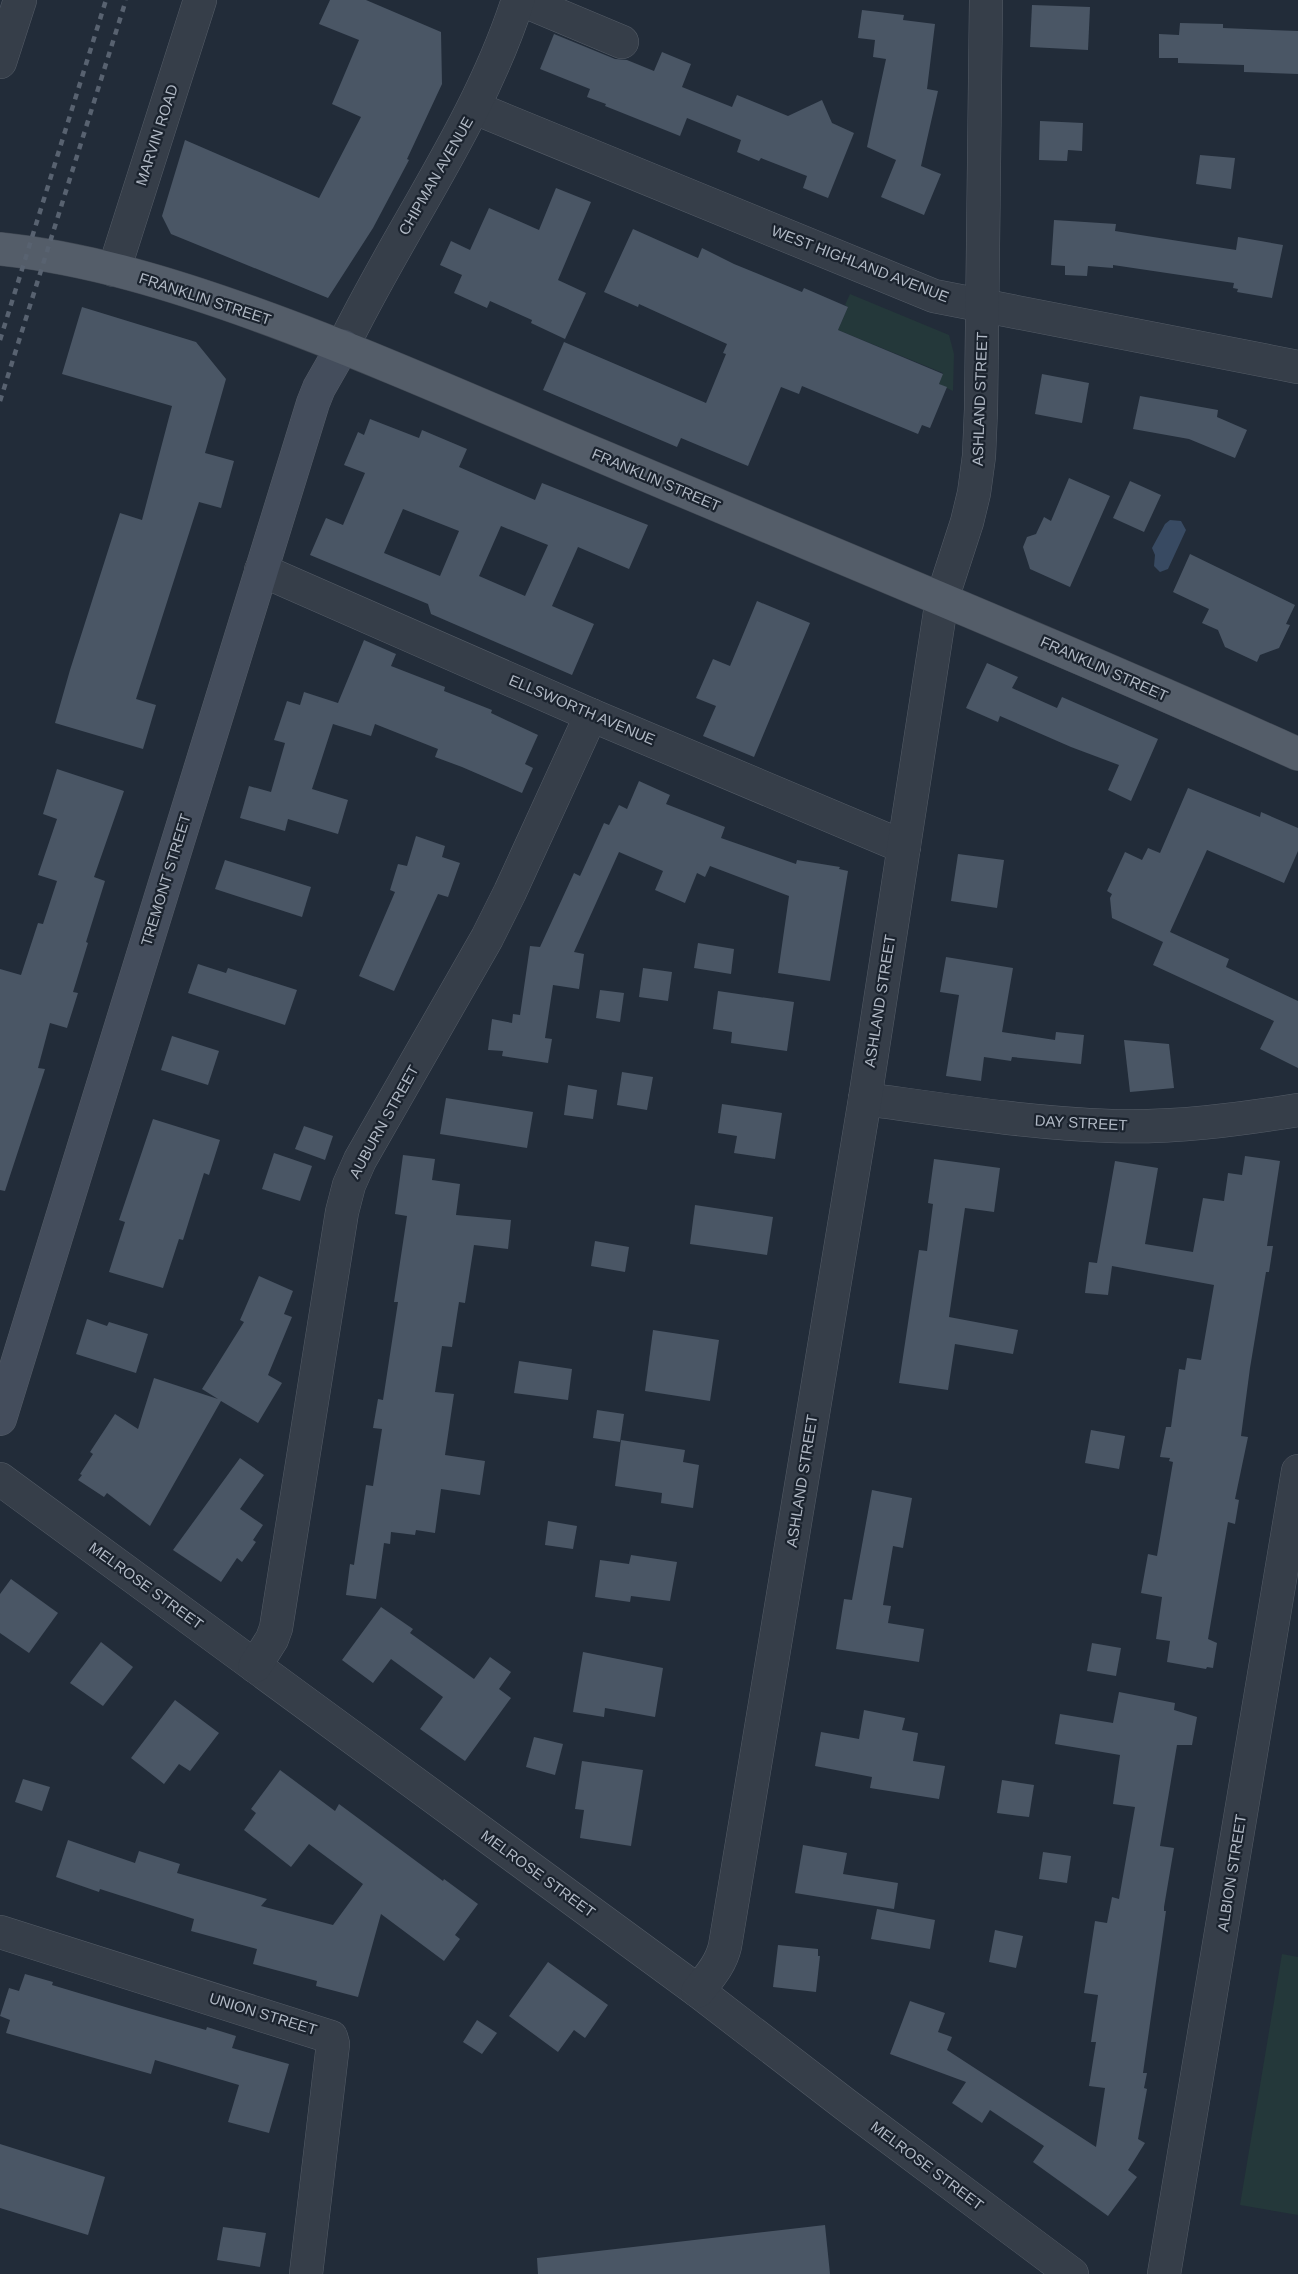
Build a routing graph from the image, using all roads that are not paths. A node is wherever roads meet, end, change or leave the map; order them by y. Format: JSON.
{"nodes":[{"id":1,"x":20,"y":0,"type":"edge"},
{"id":2,"x":200,"y":0,"type":"edge"},
{"id":3,"x":520,"y":0,"type":"edge"},
{"id":4,"x":986,"y":0,"type":"edge"},
{"id":5,"x":622,"y":42,"type":"dead end"},
{"id":6,"x":0,"y":62,"type":"edge"},
{"id":7,"x":475,"y":108,"type":"junction"},
{"id":8,"x":0,"y":249,"type":"edge"},
{"id":9,"x":114,"y":270,"type":"junction"},
{"id":10,"x":983,"y":306,"type":"junction"},
{"id":11,"x":343,"y":346,"type":"junction"},
{"id":12,"x":1298,"y":367,"type":"edge"},
{"id":13,"x":261,"y":570,"type":"junction"},
{"id":14,"x":942,"y":599,"type":"junction"},
{"id":15,"x":591,"y":714,"type":"junction"},
{"id":16,"x":1296,"y":747,"type":"edge"},
{"id":17,"x":904,"y":848,"type":"junction"},
{"id":18,"x":864,"y":1099,"type":"junction"},
{"id":19,"x":1298,"y":1110,"type":"edge"},
{"id":20,"x":0,"y":1419,"type":"edge"},
{"id":21,"x":1298,"y":1471,"type":"edge"},
{"id":22,"x":0,"y":1479,"type":"edge"},
{"id":23,"x":255,"y":1666,"type":"junction"},
{"id":24,"x":0,"y":1932,"type":"edge"},
{"id":25,"x":698,"y":1991,"type":"junction"},
{"id":26,"x":306,"y":2274,"type":"edge"},
{"id":27,"x":1072,"y":2274,"type":"edge"},
{"id":28,"x":1164,"y":2274,"type":"edge"}],
"edges":[{"from":1,"to":6,"type":"street"},
{"from":2,"to":9,"type":"street","name":"MARVIN ROAD"},
{"from":3,"to":5,"type":"street"},
{"from":3,"to":7,"type":"street","name":"CHIPMAN AVENUE"},
{"from":4,"to":10,"type":"street","name":"ASHLAND STREET"},
{"from":7,"to":10,"type":"street","name":"WEST HIGHLAND AVENUE"},
{"from":7,"to":11,"type":"street","name":"CHIPMAN AVENUE"},
{"from":8,"to":9,"type":"main road","name":"FRANKLIN STREET"},
{"from":9,"to":11,"type":"main road","name":"FRANKLIN STREET"},
{"from":10,"to":12,"type":"street","name":"WEST HIGHLAND AVENUE"},
{"from":10,"to":14,"type":"street","name":"ASHLAND STREET"},
{"from":11,"to":13,"type":"street","name":"TREMONT STREET"},
{"from":11,"to":14,"type":"main road","name":"FRANKLIN STREET"},
{"from":13,"to":15,"type":"street","name":"ELLSWORTH AVENUE"},
{"from":13,"to":20,"type":"street","name":"TREMONT STREET"},
{"from":14,"to":16,"type":"main road","name":"FRANKLIN STREET"},
{"from":14,"to":17,"type":"street","name":"ASHLAND STREET"},
{"from":15,"to":17,"type":"street","name":"ELLSWORTH AVENUE"},
{"from":15,"to":23,"type":"street","name":"AUBURN STREET"},
{"from":17,"to":18,"type":"street","name":"ASHLAND STREET"},
{"from":18,"to":19,"type":"street","name":"DAY STREET"},
{"from":18,"to":25,"type":"street","name":"ASHLAND STREET"},
{"from":21,"to":28,"type":"street","name":"ALBION STREET"},
{"from":22,"to":23,"type":"street","name":"MELROSE STREET"},
{"from":23,"to":25,"type":"street","name":"MELROSE STREET"},
{"from":24,"to":26,"type":"street","name":"UNION STREET"},
{"from":25,"to":27,"type":"street","name":"MELROSE STREET"}]}
